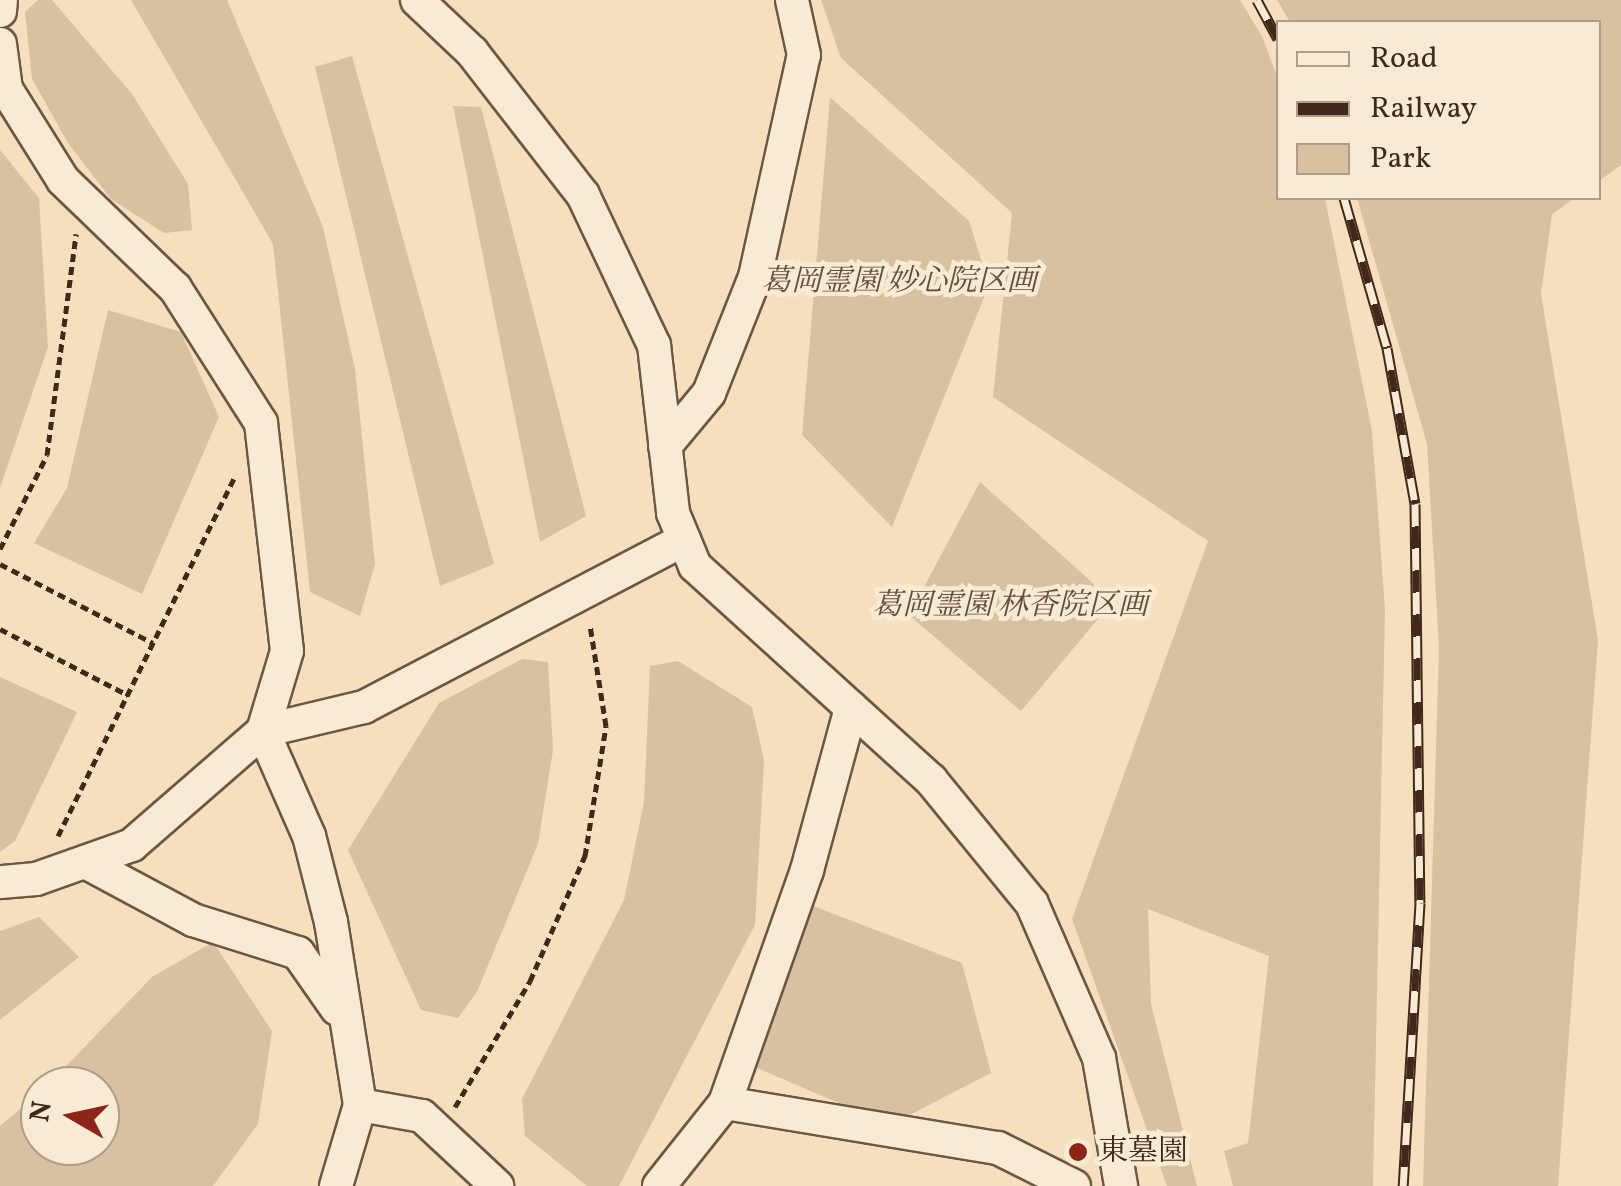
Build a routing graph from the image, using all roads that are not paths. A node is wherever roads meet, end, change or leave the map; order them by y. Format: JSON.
{"nodes":[{"id":1,"x":1,"y":0,"type":"edge"},
{"id":2,"x":416,"y":0,"type":"edge"},
{"id":3,"x":792,"y":0,"type":"edge"},
{"id":4,"x":0,"y":11,"type":"edge"},
{"id":5,"x":1,"y":53,"type":"edge"},
{"id":6,"x":665,"y":446,"type":"junction"},
{"id":7,"x":684,"y":540,"type":"junction"},
{"id":8,"x":851,"y":708,"type":"junction"},
{"id":9,"x":263,"y":731,"type":"junction"},
{"id":10,"x":86,"y":862,"type":"junction"},
{"id":11,"x":0,"y":882,"type":"edge"},
{"id":12,"x":340,"y":1013,"type":"junction"},
{"id":13,"x":725,"y":1103,"type":"junction"},
{"id":14,"x":360,"y":1105,"type":"junction"},
{"id":15,"x":336,"y":1186,"type":"edge"},
{"id":16,"x":497,"y":1186,"type":"edge"},
{"id":17,"x":659,"y":1186,"type":"edge"},
{"id":18,"x":1074,"y":1186,"type":"edge"},
{"id":19,"x":1121,"y":1186,"type":"edge"}],
"edges":[{"from":1,"to":4,"type":"street"},
{"from":2,"to":6,"type":"street"},
{"from":3,"to":6,"type":"street"},
{"from":5,"to":9,"type":"street"},
{"from":6,"to":7,"type":"street"},
{"from":7,"to":8,"type":"street"},
{"from":7,"to":9,"type":"street"},
{"from":8,"to":13,"type":"street"},
{"from":8,"to":19,"type":"street"},
{"from":9,"to":10,"type":"street"},
{"from":9,"to":12,"type":"street"},
{"from":10,"to":11,"type":"street"},
{"from":10,"to":12,"type":"street"},
{"from":12,"to":14,"type":"street"},
{"from":13,"to":17,"type":"street"},
{"from":13,"to":18,"type":"street"},
{"from":14,"to":15,"type":"street"},
{"from":14,"to":16,"type":"street"}]}
